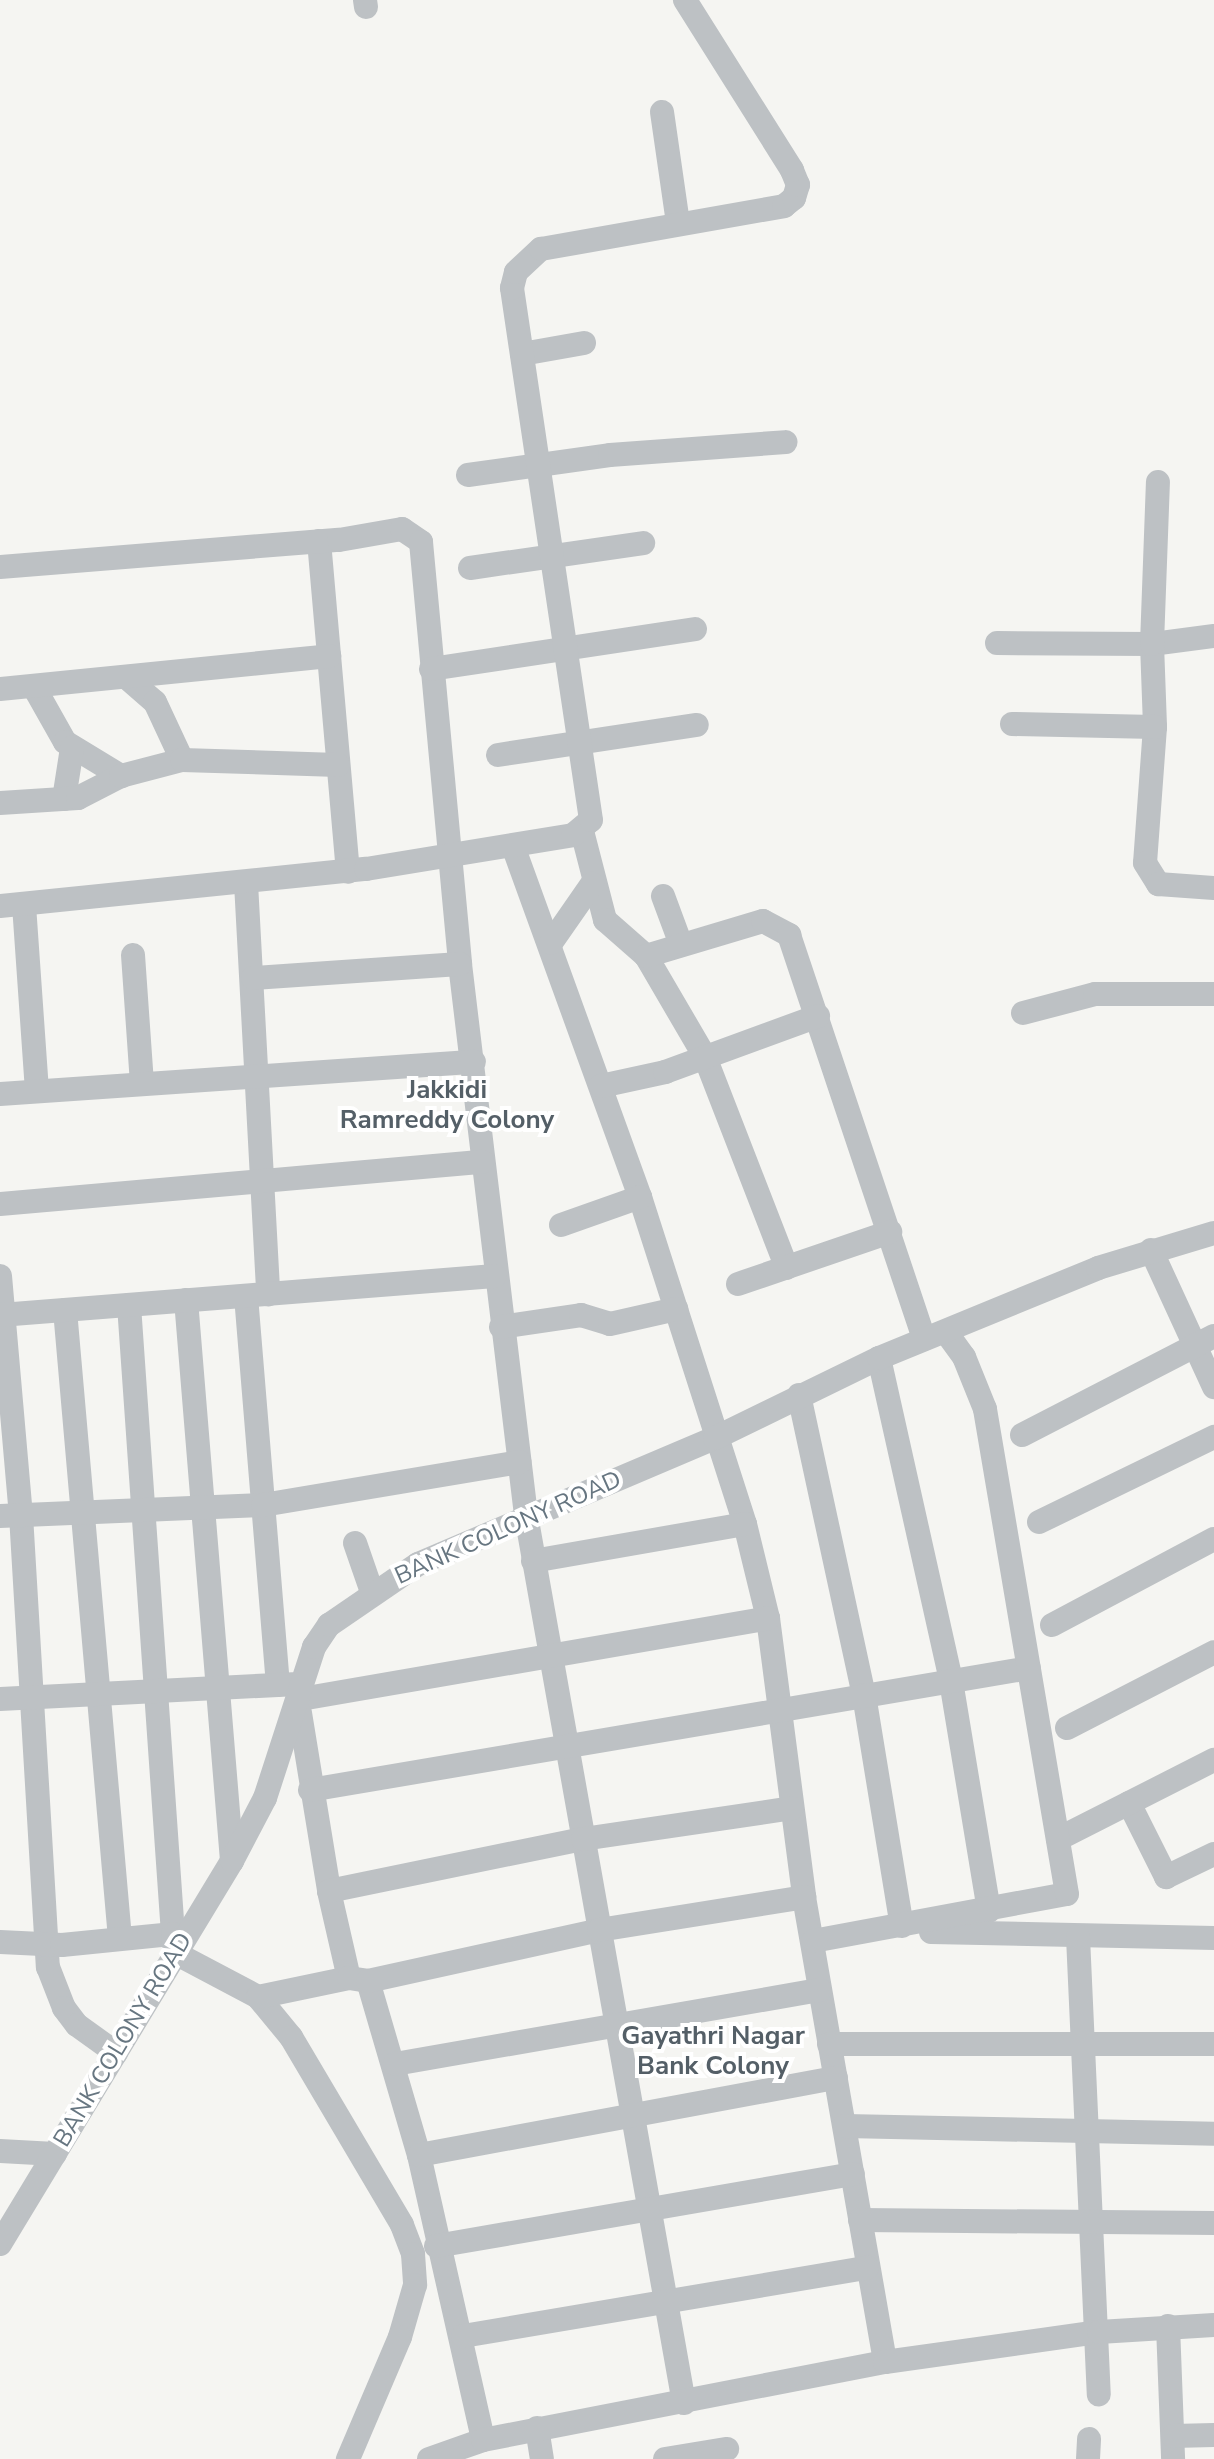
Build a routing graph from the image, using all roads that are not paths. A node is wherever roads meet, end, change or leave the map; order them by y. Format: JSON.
{"nodes":[{"id":1,"x":685,"y":0,"type":"edge"},
{"id":2,"x":662,"y":112,"type":"dead end"},
{"id":3,"x":678,"y":223,"type":"junction"},
{"id":4,"x":584,"y":343,"type":"dead end"},
{"id":5,"x":522,"y":354,"type":"junction"},
{"id":6,"x":786,"y":442,"type":"dead end"},
{"id":7,"x":539,"y":466,"type":"junction"},
{"id":8,"x":468,"y":475,"type":"dead end"},
{"id":9,"x":1158,"y":482,"type":"dead end"},
{"id":10,"x":319,"y":541,"type":"junction"},
{"id":11,"x":643,"y":543,"type":"dead end"},
{"id":12,"x":550,"y":555,"type":"junction"},
{"id":13,"x":0,"y":567,"type":"edge"},
{"id":14,"x":470,"y":568,"type":"dead end"},
{"id":15,"x":695,"y":629,"type":"dead end"},
{"id":16,"x":1214,"y":636,"type":"edge"},
{"id":17,"x":997,"y":643,"type":"dead end"},
{"id":18,"x":1152,"y":644,"type":"junction"},
{"id":19,"x":564,"y":649,"type":"junction"},
{"id":20,"x":329,"y":656,"type":"junction"},
{"id":21,"x":431,"y":669,"type":"junction"},
{"id":22,"x":126,"y":677,"type":"junction"},
{"id":23,"x":34,"y":687,"type":"junction"},
{"id":24,"x":0,"y":689,"type":"edge"},
{"id":25,"x":1012,"y":724,"type":"dead end"},
{"id":26,"x":697,"y":725,"type":"dead end"},
{"id":27,"x":1155,"y":727,"type":"junction"},
{"id":28,"x":579,"y":744,"type":"junction"},
{"id":29,"x":72,"y":748,"type":"junction"},
{"id":30,"x":498,"y":755,"type":"dead end"},
{"id":31,"x":182,"y":760,"type":"junction"},
{"id":32,"x":338,"y":765,"type":"junction"},
{"id":33,"x":121,"y":776,"type":"junction"},
{"id":34,"x":64,"y":799,"type":"junction"},
{"id":35,"x":0,"y":803,"type":"edge"},
{"id":36,"x":582,"y":831,"type":"junction"},
{"id":37,"x":513,"y":846,"type":"junction"},
{"id":38,"x":450,"y":855,"type":"junction"},
{"id":39,"x":348,"y":872,"type":"junction"},
{"id":40,"x":246,"y":883,"type":"junction"},
{"id":41,"x":592,"y":884,"type":"junction"},
{"id":42,"x":1214,"y":888,"type":"edge"},
{"id":43,"x":663,"y":896,"type":"dead end"},
{"id":44,"x":12,"y":906,"type":"edge"},
{"id":45,"x":680,"y":942,"type":"junction"},
{"id":46,"x":551,"y":943,"type":"junction"},
{"id":47,"x":133,"y":955,"type":"dead end"},
{"id":48,"x":646,"y":956,"type":"junction"},
{"id":49,"x":460,"y":964,"type":"junction"},
{"id":50,"x":253,"y":978,"type":"junction"},
{"id":51,"x":1214,"y":994,"type":"edge"},
{"id":52,"x":1023,"y":1013,"type":"dead end"},
{"id":53,"x":818,"y":1016,"type":"junction"},
{"id":54,"x":705,"y":1057,"type":"junction"},
{"id":55,"x":474,"y":1062,"type":"junction"},
{"id":56,"x":259,"y":1075,"type":"junction"},
{"id":57,"x":142,"y":1084,"type":"junction"},
{"id":58,"x":601,"y":1086,"type":"junction"},
{"id":59,"x":37,"y":1091,"type":"junction"},
{"id":60,"x":0,"y":1094,"type":"edge"},
{"id":61,"x":482,"y":1162,"type":"junction"},
{"id":62,"x":262,"y":1181,"type":"junction"},
{"id":63,"x":640,"y":1197,"type":"junction"},
{"id":64,"x":0,"y":1204,"type":"edge"},
{"id":65,"x":561,"y":1225,"type":"dead end"},
{"id":66,"x":890,"y":1232,"type":"junction"},
{"id":67,"x":1214,"y":1233,"type":"edge"},
{"id":68,"x":1151,"y":1250,"type":"junction"},
{"id":69,"x":787,"y":1268,"type":"junction"},
{"id":70,"x":0,"y":1276,"type":"edge"},
{"id":71,"x":494,"y":1276,"type":"junction"},
{"id":72,"x":738,"y":1284,"type":"dead end"},
{"id":73,"x":257,"y":1295,"type":"junction"},
{"id":74,"x":186,"y":1300,"type":"junction"},
{"id":75,"x":129,"y":1305,"type":"junction"},
{"id":76,"x":676,"y":1309,"type":"junction"},
{"id":77,"x":65,"y":1310,"type":"junction"},
{"id":78,"x":3,"y":1315,"type":"edge"},
{"id":79,"x":501,"y":1327,"type":"junction"},
{"id":80,"x":935,"y":1335,"type":"junction"},
{"id":81,"x":1204,"y":1341,"type":"edge"},
{"id":82,"x":879,"y":1358,"type":"junction"},
{"id":83,"x":1214,"y":1387,"type":"edge"},
{"id":84,"x":799,"y":1395,"type":"junction"},
{"id":85,"x":1022,"y":1435,"type":"dead end"},
{"id":86,"x":1214,"y":1437,"type":"edge"},
{"id":87,"x":715,"y":1438,"type":"junction"},
{"id":88,"x":519,"y":1462,"type":"junction"},
{"id":89,"x":263,"y":1505,"type":"junction"},
{"id":90,"x":203,"y":1507,"type":"junction"},
{"id":91,"x":143,"y":1510,"type":"junction"},
{"id":92,"x":81,"y":1512,"type":"junction"},
{"id":93,"x":10,"y":1515,"type":"edge"},
{"id":94,"x":526,"y":1515,"type":"junction"},
{"id":95,"x":1039,"y":1522,"type":"dead end"},
{"id":96,"x":745,"y":1524,"type":"junction"},
{"id":97,"x":1214,"y":1539,"type":"edge"},
{"id":98,"x":355,"y":1543,"type":"dead end"},
{"id":99,"x":533,"y":1561,"type":"junction"},
{"id":100,"x":372,"y":1592,"type":"junction"},
{"id":101,"x":768,"y":1618,"type":"junction"},
{"id":102,"x":1052,"y":1625,"type":"dead end"},
{"id":103,"x":1214,"y":1652,"type":"edge"},
{"id":104,"x":550,"y":1655,"type":"junction"},
{"id":105,"x":1029,"y":1668,"type":"junction"},
{"id":106,"x":951,"y":1681,"type":"junction"},
{"id":107,"x":278,"y":1685,"type":"junction"},
{"id":108,"x":217,"y":1688,"type":"junction"},
{"id":109,"x":159,"y":1692,"type":"junction"},
{"id":110,"x":96,"y":1694,"type":"junction"},
{"id":111,"x":864,"y":1695,"type":"junction"},
{"id":112,"x":301,"y":1696,"type":"junction"},
{"id":113,"x":33,"y":1697,"type":"junction"},
{"id":114,"x":0,"y":1699,"type":"edge"},
{"id":115,"x":781,"y":1709,"type":"junction"},
{"id":116,"x":1067,"y":1728,"type":"dead end"},
{"id":117,"x":566,"y":1746,"type":"junction"},
{"id":118,"x":1214,"y":1760,"type":"edge"},
{"id":119,"x":310,"y":1790,"type":"junction"},
{"id":120,"x":1129,"y":1803,"type":"junction"},
{"id":121,"x":792,"y":1808,"type":"junction"},
{"id":122,"x":583,"y":1839,"type":"junction"},
{"id":123,"x":1058,"y":1839,"type":"junction"},
{"id":124,"x":1214,"y":1854,"type":"edge"},
{"id":125,"x":232,"y":1861,"type":"junction"},
{"id":126,"x":329,"y":1891,"type":"junction"},
{"id":127,"x":804,"y":1897,"type":"junction"},
{"id":128,"x":989,"y":1911,"type":"junction"},
{"id":129,"x":891,"y":1928,"type":"junction"},
{"id":130,"x":599,"y":1930,"type":"junction"},
{"id":131,"x":1078,"y":1937,"type":"junction"},
{"id":132,"x":1214,"y":1938,"type":"edge"},
{"id":133,"x":120,"y":1939,"type":"junction"},
{"id":134,"x":813,"y":1941,"type":"junction"},
{"id":135,"x":0,"y":1942,"type":"edge"},
{"id":136,"x":174,"y":1944,"type":"junction"},
{"id":137,"x":48,"y":1945,"type":"junction"},
{"id":138,"x":358,"y":1979,"type":"junction"},
{"id":139,"x":820,"y":1990,"type":"junction"},
{"id":140,"x":258,"y":1997,"type":"junction"},
{"id":141,"x":616,"y":2024,"type":"junction"},
{"id":142,"x":829,"y":2044,"type":"junction"},
{"id":143,"x":1214,"y":2044,"type":"edge"},
{"id":144,"x":1083,"y":2046,"type":"junction"},
{"id":145,"x":116,"y":2053,"type":"junction"},
{"id":146,"x":395,"y":2064,"type":"junction"},
{"id":147,"x":836,"y":2078,"type":"junction"},
{"id":148,"x":633,"y":2115,"type":"junction"},
{"id":149,"x":845,"y":2126,"type":"junction"},
{"id":150,"x":1088,"y":2131,"type":"junction"},
{"id":151,"x":1214,"y":2134,"type":"edge"},
{"id":152,"x":0,"y":2151,"type":"edge"},
{"id":153,"x":55,"y":2154,"type":"junction"},
{"id":154,"x":419,"y":2155,"type":"junction"},
{"id":155,"x":853,"y":2174,"type":"junction"},
{"id":156,"x":649,"y":2208,"type":"junction"},
{"id":157,"x":860,"y":2220,"type":"junction"},
{"id":158,"x":1093,"y":2220,"type":"junction"},
{"id":159,"x":1214,"y":2223,"type":"edge"},
{"id":160,"x":0,"y":2244,"type":"edge"},
{"id":161,"x":436,"y":2246,"type":"junction"},
{"id":162,"x":867,"y":2268,"type":"junction"},
{"id":163,"x":666,"y":2301,"type":"junction"},
{"id":164,"x":1214,"y":2325,"type":"edge"},
{"id":165,"x":1168,"y":2326,"type":"junction"},
{"id":166,"x":1099,"y":2332,"type":"junction"},
{"id":167,"x":463,"y":2336,"type":"junction"},
{"id":168,"x":885,"y":2362,"type":"junction"},
{"id":169,"x":1099,"y":2395,"type":"dead end"},
{"id":170,"x":684,"y":2403,"type":"junction"},
{"id":171,"x":537,"y":2428,"type":"junction"},
{"id":172,"x":1214,"y":2435,"type":"edge"},
{"id":173,"x":483,"y":2440,"type":"junction"},
{"id":174,"x":1173,"y":2447,"type":"edge"},
{"id":175,"x":727,"y":2449,"type":"dead end"},
{"id":176,"x":348,"y":2459,"type":"edge"},
{"id":177,"x":429,"y":2459,"type":"edge"},
{"id":178,"x":542,"y":2459,"type":"edge"},
{"id":179,"x":665,"y":2459,"type":"edge"}],
"edges":[{"from":1,"to":3,"type":"street"},
{"from":2,"to":3,"type":"street"},
{"from":3,"to":5,"type":"street"},
{"from":4,"to":5,"type":"street"},
{"from":5,"to":7,"type":"street"},
{"from":6,"to":7,"type":"street"},
{"from":7,"to":8,"type":"street"},
{"from":7,"to":12,"type":"street"},
{"from":9,"to":18,"type":"street"},
{"from":10,"to":13,"type":"street"},
{"from":10,"to":20,"type":"street"},
{"from":10,"to":21,"type":"street"},
{"from":11,"to":12,"type":"street"},
{"from":12,"to":14,"type":"street"},
{"from":12,"to":19,"type":"street"},
{"from":15,"to":19,"type":"street"},
{"from":16,"to":18,"type":"street"},
{"from":17,"to":18,"type":"street"},
{"from":18,"to":27,"type":"street"},
{"from":19,"to":21,"type":"street"},
{"from":19,"to":28,"type":"street"},
{"from":20,"to":22,"type":"street"},
{"from":20,"to":32,"type":"street"},
{"from":21,"to":38,"type":"street"},
{"from":22,"to":23,"type":"street"},
{"from":22,"to":31,"type":"street"},
{"from":23,"to":24,"type":"street"},
{"from":23,"to":29,"type":"street"},
{"from":25,"to":27,"type":"street"},
{"from":26,"to":28,"type":"street"},
{"from":27,"to":42,"type":"street"},
{"from":28,"to":30,"type":"street"},
{"from":28,"to":36,"type":"street"},
{"from":29,"to":33,"type":"street"},
{"from":29,"to":34,"type":"street"},
{"from":31,"to":32,"type":"street"},
{"from":31,"to":33,"type":"street"},
{"from":32,"to":39,"type":"street"},
{"from":33,"to":34,"type":"street"},
{"from":34,"to":35,"type":"street"},
{"from":36,"to":37,"type":"street"},
{"from":36,"to":41,"type":"street"},
{"from":37,"to":38,"type":"street"},
{"from":37,"to":46,"type":"street"},
{"from":38,"to":39,"type":"street"},
{"from":38,"to":49,"type":"street"},
{"from":39,"to":40,"type":"street"},
{"from":40,"to":44,"type":"street"},
{"from":40,"to":50,"type":"street"},
{"from":41,"to":46,"type":"street"},
{"from":41,"to":48,"type":"street"},
{"from":43,"to":45,"type":"street"},
{"from":44,"to":59,"type":"street"},
{"from":45,"to":48,"type":"street"},
{"from":45,"to":53,"type":"street"},
{"from":46,"to":58,"type":"street"},
{"from":47,"to":57,"type":"street"},
{"from":48,"to":54,"type":"street"},
{"from":49,"to":50,"type":"street"},
{"from":49,"to":55,"type":"street"},
{"from":50,"to":56,"type":"street"},
{"from":51,"to":52,"type":"street"},
{"from":53,"to":54,"type":"street"},
{"from":53,"to":66,"type":"street"},
{"from":54,"to":58,"type":"street"},
{"from":54,"to":69,"type":"street"},
{"from":55,"to":56,"type":"street"},
{"from":55,"to":61,"type":"street"},
{"from":56,"to":57,"type":"street"},
{"from":56,"to":62,"type":"street"},
{"from":57,"to":59,"type":"street"},
{"from":58,"to":63,"type":"street"},
{"from":59,"to":60,"type":"street"},
{"from":61,"to":62,"type":"street"},
{"from":61,"to":71,"type":"street"},
{"from":62,"to":64,"type":"street"},
{"from":62,"to":73,"type":"street"},
{"from":63,"to":65,"type":"street"},
{"from":63,"to":76,"type":"street"},
{"from":66,"to":69,"type":"street"},
{"from":66,"to":80,"type":"street"},
{"from":67,"to":68,"type":"street","name":"BANK COLONY ROAD"},
{"from":68,"to":80,"type":"street","name":"BANK COLONY ROAD"},
{"from":68,"to":81,"type":"street"},
{"from":69,"to":72,"type":"street"},
{"from":70,"to":78,"type":"street"},
{"from":71,"to":73,"type":"street"},
{"from":71,"to":79,"type":"street"},
{"from":73,"to":74,"type":"street"},
{"from":73,"to":89,"type":"street"},
{"from":74,"to":75,"type":"street"},
{"from":74,"to":90,"type":"street"},
{"from":75,"to":77,"type":"street"},
{"from":75,"to":91,"type":"street"},
{"from":76,"to":79,"type":"street"},
{"from":76,"to":87,"type":"street"},
{"from":77,"to":78,"type":"street"},
{"from":77,"to":92,"type":"street"},
{"from":78,"to":93,"type":"street"},
{"from":79,"to":88,"type":"street"},
{"from":80,"to":82,"type":"street","name":"BANK COLONY ROAD"},
{"from":80,"to":105,"type":"street"},
{"from":81,"to":83,"type":"street"},
{"from":81,"to":85,"type":"street"},
{"from":82,"to":84,"type":"street","name":"BANK COLONY ROAD"},
{"from":82,"to":106,"type":"street"},
{"from":84,"to":87,"type":"street","name":"BANK COLONY ROAD"},
{"from":84,"to":111,"type":"street"},
{"from":86,"to":95,"type":"street"},
{"from":87,"to":94,"type":"street","name":"BANK COLONY ROAD"},
{"from":87,"to":96,"type":"street"},
{"from":88,"to":89,"type":"street"},
{"from":88,"to":94,"type":"street"},
{"from":89,"to":90,"type":"street"},
{"from":89,"to":107,"type":"street"},
{"from":90,"to":91,"type":"street"},
{"from":90,"to":108,"type":"street"},
{"from":91,"to":92,"type":"street"},
{"from":91,"to":109,"type":"street"},
{"from":92,"to":93,"type":"street"},
{"from":92,"to":110,"type":"street"},
{"from":93,"to":113,"type":"street"},
{"from":94,"to":99,"type":"street"},
{"from":94,"to":100,"type":"street","name":"BANK COLONY ROAD"},
{"from":96,"to":99,"type":"street"},
{"from":96,"to":101,"type":"street"},
{"from":97,"to":102,"type":"street"},
{"from":98,"to":100,"type":"street"},
{"from":99,"to":104,"type":"street"},
{"from":100,"to":112,"type":"street","name":"BANK COLONY ROAD"},
{"from":101,"to":104,"type":"street"},
{"from":101,"to":115,"type":"street"},
{"from":103,"to":116,"type":"street"},
{"from":104,"to":112,"type":"street"},
{"from":104,"to":117,"type":"street"},
{"from":105,"to":106,"type":"street"},
{"from":105,"to":123,"type":"street"},
{"from":106,"to":111,"type":"street"},
{"from":106,"to":128,"type":"street"},
{"from":107,"to":108,"type":"street"},
{"from":107,"to":112,"type":"street"},
{"from":108,"to":109,"type":"street"},
{"from":108,"to":125,"type":"street"},
{"from":109,"to":110,"type":"street"},
{"from":109,"to":136,"type":"street"},
{"from":110,"to":113,"type":"street"},
{"from":110,"to":133,"type":"street"},
{"from":111,"to":115,"type":"street"},
{"from":111,"to":129,"type":"street"},
{"from":112,"to":119,"type":"street"},
{"from":112,"to":125,"type":"street","name":"BANK COLONY ROAD"},
{"from":113,"to":114,"type":"street"},
{"from":113,"to":137,"type":"street"},
{"from":115,"to":117,"type":"street"},
{"from":115,"to":121,"type":"street"},
{"from":117,"to":119,"type":"street"},
{"from":117,"to":122,"type":"street"},
{"from":118,"to":120,"type":"street"},
{"from":119,"to":126,"type":"street"},
{"from":120,"to":123,"type":"street"},
{"from":120,"to":124,"type":"street"},
{"from":121,"to":122,"type":"street"},
{"from":121,"to":127,"type":"street"},
{"from":122,"to":126,"type":"street"},
{"from":122,"to":130,"type":"street"},
{"from":123,"to":128,"type":"street"},
{"from":125,"to":136,"type":"street","name":"BANK COLONY ROAD"},
{"from":126,"to":138,"type":"street"},
{"from":127,"to":130,"type":"street"},
{"from":127,"to":134,"type":"street"},
{"from":128,"to":129,"type":"street"},
{"from":129,"to":131,"type":"street"},
{"from":129,"to":134,"type":"street"},
{"from":130,"to":138,"type":"street"},
{"from":130,"to":141,"type":"street"},
{"from":131,"to":132,"type":"street"},
{"from":131,"to":144,"type":"street"},
{"from":133,"to":136,"type":"street"},
{"from":133,"to":137,"type":"street"},
{"from":134,"to":139,"type":"street"},
{"from":135,"to":137,"type":"street"},
{"from":136,"to":140,"type":"street"},
{"from":136,"to":145,"type":"street","name":"BANK COLONY ROAD"},
{"from":137,"to":145,"type":"street"},
{"from":138,"to":140,"type":"street"},
{"from":138,"to":146,"type":"street"},
{"from":139,"to":141,"type":"street"},
{"from":139,"to":142,"type":"street"},
{"from":140,"to":176,"type":"street"},
{"from":141,"to":146,"type":"street"},
{"from":141,"to":148,"type":"street"},
{"from":142,"to":144,"type":"street"},
{"from":142,"to":147,"type":"street"},
{"from":143,"to":144,"type":"street"},
{"from":144,"to":150,"type":"street"},
{"from":145,"to":153,"type":"street","name":"BANK COLONY ROAD"},
{"from":146,"to":154,"type":"street"},
{"from":147,"to":148,"type":"street"},
{"from":147,"to":149,"type":"street"},
{"from":148,"to":154,"type":"street"},
{"from":148,"to":156,"type":"street"},
{"from":149,"to":150,"type":"street"},
{"from":149,"to":155,"type":"street"},
{"from":150,"to":151,"type":"street"},
{"from":150,"to":158,"type":"street"},
{"from":152,"to":153,"type":"street"},
{"from":153,"to":160,"type":"street","name":"BANK COLONY ROAD"},
{"from":154,"to":161,"type":"street"},
{"from":155,"to":156,"type":"street"},
{"from":155,"to":157,"type":"street"},
{"from":156,"to":161,"type":"street"},
{"from":156,"to":163,"type":"street"},
{"from":157,"to":158,"type":"street"},
{"from":157,"to":162,"type":"street"},
{"from":158,"to":159,"type":"street"},
{"from":158,"to":166,"type":"street"},
{"from":161,"to":167,"type":"street"},
{"from":162,"to":163,"type":"street"},
{"from":162,"to":168,"type":"street"},
{"from":163,"to":167,"type":"street"},
{"from":163,"to":170,"type":"street"},
{"from":164,"to":165,"type":"street"},
{"from":165,"to":166,"type":"street"},
{"from":165,"to":174,"type":"street"},
{"from":166,"to":168,"type":"street"},
{"from":166,"to":169,"type":"street"},
{"from":167,"to":173,"type":"street"},
{"from":168,"to":170,"type":"street"},
{"from":170,"to":171,"type":"street"},
{"from":171,"to":173,"type":"street"},
{"from":171,"to":178,"type":"street"},
{"from":172,"to":174,"type":"street"},
{"from":173,"to":177,"type":"street"},
{"from":175,"to":179,"type":"street"}]}
